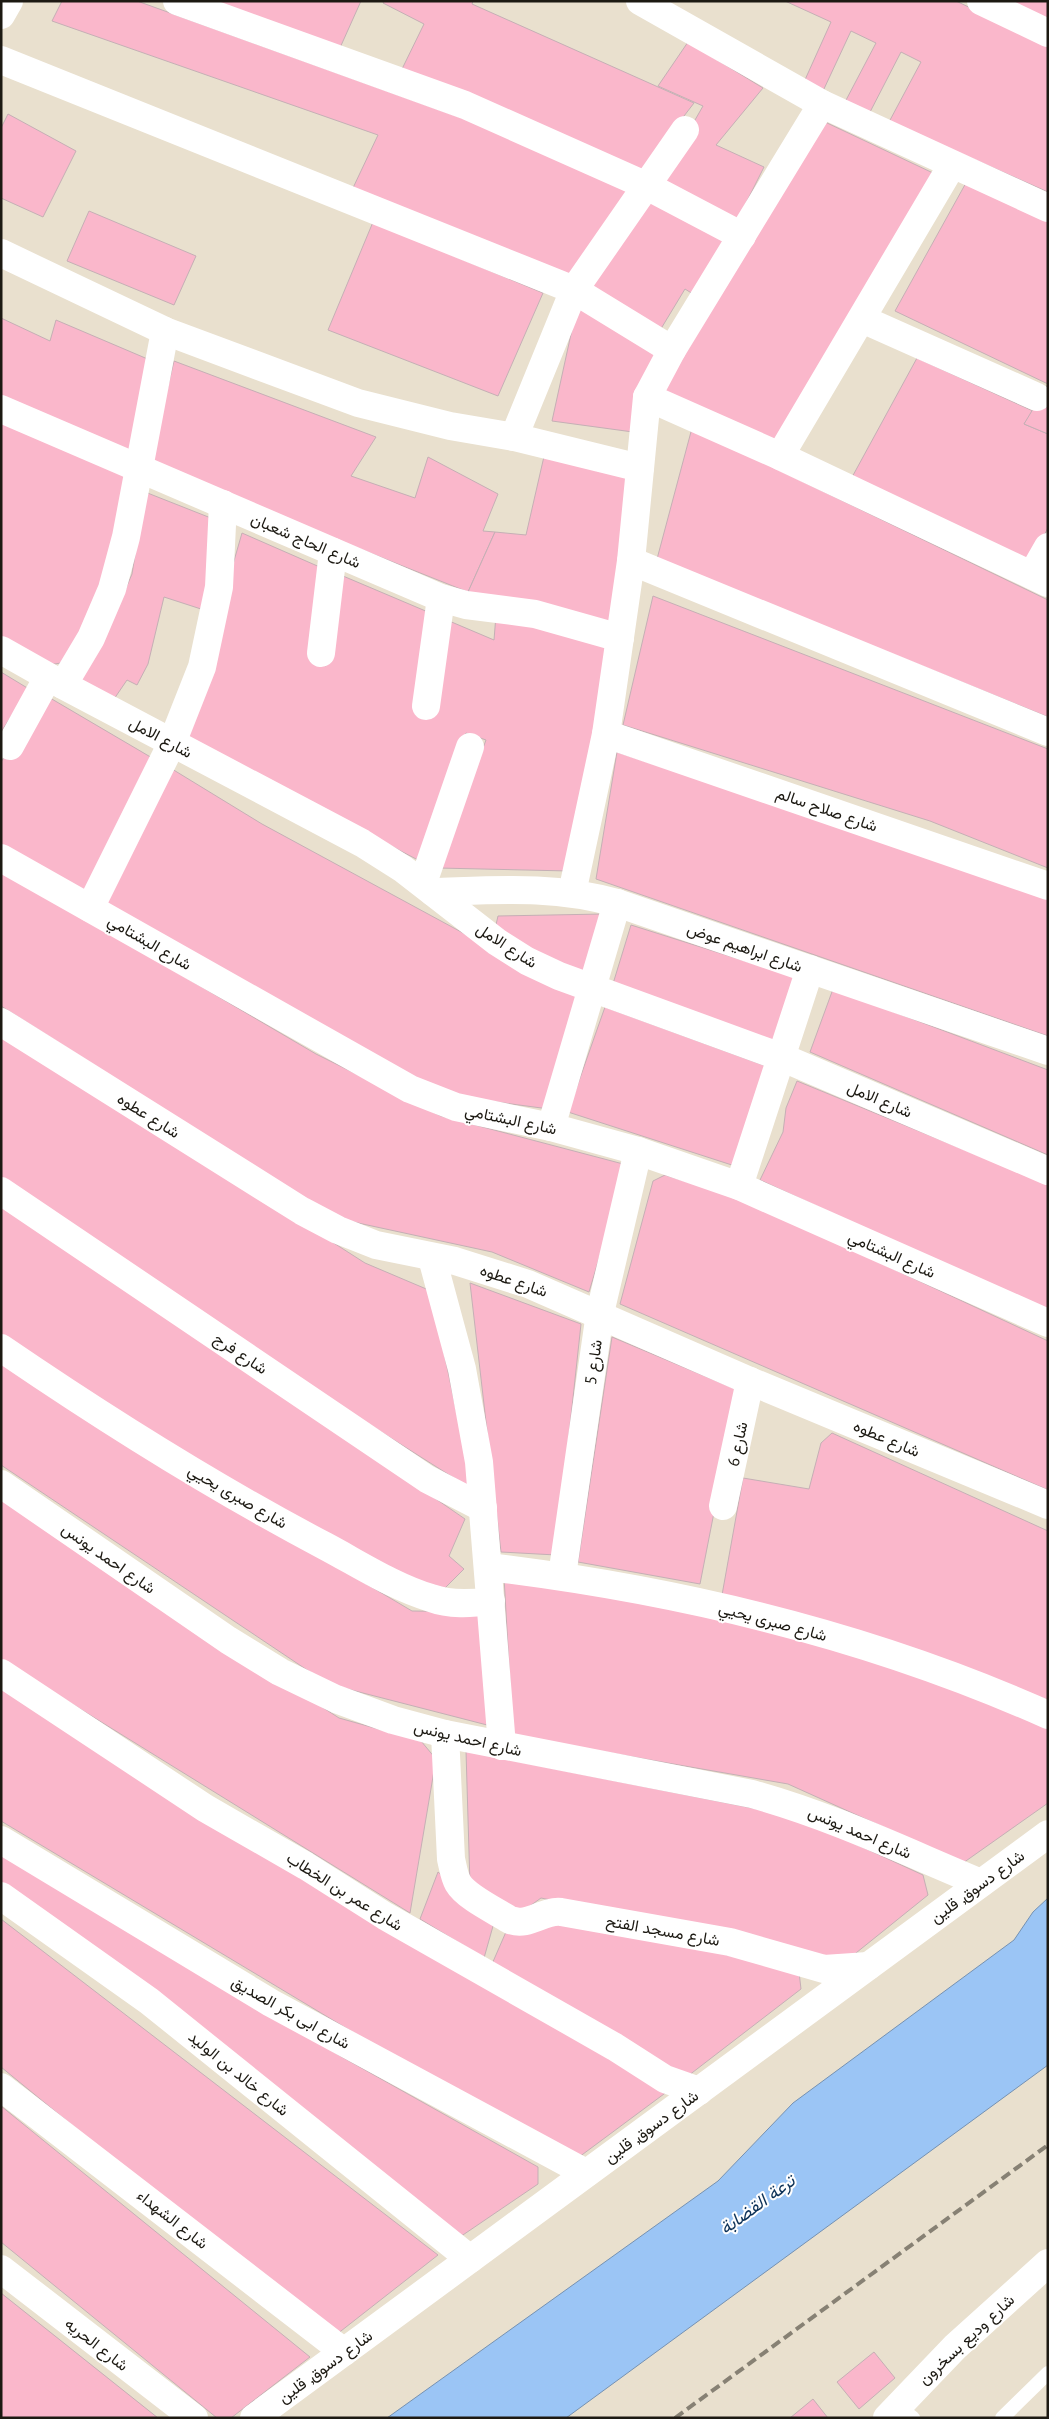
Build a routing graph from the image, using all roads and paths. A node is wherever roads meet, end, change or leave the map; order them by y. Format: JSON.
{"nodes":[{"id":1,"x":8,"y":1,"type":"edge"},
{"id":2,"x":177,"y":1,"type":"edge"},
{"id":3,"x":640,"y":1,"type":"edge"},
{"id":4,"x":981,"y":1,"type":"edge"},
{"id":5,"x":1,"y":16,"type":"edge"},
{"id":6,"x":1048,"y":33,"type":"edge"},
{"id":7,"x":1,"y":60,"type":"edge"},
{"id":8,"x":822,"y":104,"type":"junction"},
{"id":9,"x":685,"y":130,"type":"dead end"},
{"id":10,"x":952,"y":165,"type":"junction"},
{"id":11,"x":647,"y":186,"type":"junction"},
{"id":12,"x":1048,"y":208,"type":"edge"},
{"id":13,"x":742,"y":236,"type":"junction"},
{"id":14,"x":1,"y":253,"type":"edge"},
{"id":15,"x":574,"y":290,"type":"junction"},
{"id":16,"x":862,"y":319,"type":"junction"},
{"id":17,"x":165,"y":331,"type":"junction"},
{"id":18,"x":672,"y":350,"type":"junction"},
{"id":19,"x":1038,"y":396,"type":"dead end"},
{"id":20,"x":647,"y":397,"type":"junction"},
{"id":21,"x":1,"y":409,"type":"edge"},
{"id":22,"x":514,"y":437,"type":"junction"},
{"id":23,"x":780,"y":456,"type":"junction"},
{"id":24,"x":640,"y":468,"type":"junction"},
{"id":25,"x":139,"y":469,"type":"junction"},
{"id":26,"x":223,"y":504,"type":"junction"},
{"id":27,"x":1048,"y":547,"type":"edge"},
{"id":28,"x":333,"y":552,"type":"junction"},
{"id":29,"x":631,"y":561,"type":"junction"},
{"id":30,"x":1040,"y":579,"type":"edge"},
{"id":31,"x":441,"y":598,"type":"junction"},
{"id":32,"x":620,"y":638,"type":"junction"},
{"id":33,"x":1,"y":650,"type":"edge"},
{"id":34,"x":321,"y":653,"type":"dead end"},
{"id":35,"x":56,"y":681,"type":"junction"},
{"id":36,"x":426,"y":706,"type":"dead end"},
{"id":37,"x":1048,"y":732,"type":"edge"},
{"id":38,"x":606,"y":734,"type":"junction"},
{"id":39,"x":172,"y":743,"type":"junction"},
{"id":40,"x":10,"y":746,"type":"dead end"},
{"id":41,"x":470,"y":747,"type":"dead end"},
{"id":42,"x":1,"y":858,"type":"edge"},
{"id":43,"x":1048,"y":886,"type":"edge"},
{"id":44,"x":428,"y":887,"type":"junction"},
{"id":45,"x":572,"y":893,"type":"junction"},
{"id":46,"x":617,"y":903,"type":"junction"},
{"id":47,"x":90,"y":908,"type":"junction"},
{"id":48,"x":810,"y":969,"type":"junction"},
{"id":49,"x":591,"y":989,"type":"junction"},
{"id":50,"x":1,"y":1022,"type":"edge"},
{"id":51,"x":1048,"y":1051,"type":"edge"},
{"id":52,"x":781,"y":1057,"type":"junction"},
{"id":53,"x":551,"y":1127,"type":"junction"},
{"id":54,"x":638,"y":1151,"type":"junction"},
{"id":55,"x":1048,"y":1171,"type":"edge"},
{"id":56,"x":738,"y":1186,"type":"junction"},
{"id":57,"x":1,"y":1191,"type":"edge"},
{"id":58,"x":432,"y":1258,"type":"junction"},
{"id":59,"x":600,"y":1314,"type":"junction"},
{"id":60,"x":1048,"y":1323,"type":"edge"},
{"id":61,"x":1,"y":1348,"type":"edge"},
{"id":62,"x":750,"y":1381,"type":"junction"},
{"id":63,"x":1,"y":1484,"type":"edge"},
{"id":64,"x":1048,"y":1505,"type":"edge"},
{"id":65,"x":723,"y":1506,"type":"dead end"},
{"id":66,"x":483,"y":1508,"type":"junction"},
{"id":67,"x":488,"y":1567,"type":"junction"},
{"id":68,"x":562,"y":1576,"type":"junction"},
{"id":69,"x":491,"y":1600,"type":"junction"},
{"id":70,"x":1,"y":1673,"type":"edge"},
{"id":71,"x":1048,"y":1715,"type":"edge"},
{"id":72,"x":444,"y":1734,"type":"junction"},
{"id":73,"x":502,"y":1746,"type":"junction"},
{"id":74,"x":1048,"y":1834,"type":"edge"},
{"id":75,"x":1,"y":1840,"type":"edge"},
{"id":76,"x":981,"y":1883,"type":"junction"},
{"id":77,"x":1,"y":1896,"type":"edge"},
{"id":78,"x":868,"y":1966,"type":"junction"},
{"id":79,"x":1,"y":2087,"type":"edge"},
{"id":80,"x":699,"y":2091,"type":"junction"},
{"id":81,"x":586,"y":2173,"type":"junction"},
{"id":82,"x":470,"y":2259,"type":"junction"},
{"id":83,"x":1048,"y":2263,"type":"edge"},
{"id":84,"x":1,"y":2269,"type":"edge"},
{"id":85,"x":344,"y":2352,"type":"junction"},
{"id":86,"x":1048,"y":2373,"type":"edge"},
{"id":87,"x":899,"y":2414,"type":"edge"},
{"id":88,"x":194,"y":2418,"type":"edge"},
{"id":89,"x":254,"y":2418,"type":"edge"},
{"id":90,"x":1002,"y":2418,"type":"edge"}],
"edges":[{"from":1,"to":5,"type":"street"},
{"from":2,"to":11,"type":"street"},
{"from":3,"to":8,"type":"street"},
{"from":4,"to":6,"type":"street"},
{"from":7,"to":15,"type":"street"},
{"from":8,"to":10,"type":"street"},
{"from":8,"to":13,"type":"street"},
{"from":9,"to":11,"type":"street"},
{"from":10,"to":12,"type":"street"},
{"from":10,"to":16,"type":"street"},
{"from":11,"to":13,"type":"street"},
{"from":11,"to":15,"type":"street"},
{"from":13,"to":18,"type":"street"},
{"from":14,"to":17,"type":"street"},
{"from":15,"to":18,"type":"street"},
{"from":15,"to":22,"type":"street"},
{"from":16,"to":19,"type":"street"},
{"from":16,"to":23,"type":"street"},
{"from":17,"to":22,"type":"street"},
{"from":17,"to":25,"type":"street"},
{"from":18,"to":20,"type":"street"},
{"from":20,"to":23,"type":"street"},
{"from":20,"to":24,"type":"street"},
{"from":21,"to":25,"type":"street","name":"شارع الحاج شعبان"},
{"from":22,"to":24,"type":"street"},
{"from":23,"to":30,"type":"street"},
{"from":24,"to":29,"type":"street"},
{"from":25,"to":26,"type":"street","name":"شارع الحاج شعبان"},
{"from":25,"to":35,"type":"street"},
{"from":26,"to":28,"type":"street","name":"شارع الحاج شعبان"},
{"from":26,"to":39,"type":"street"},
{"from":27,"to":30,"type":"street"},
{"from":28,"to":31,"type":"street","name":"شارع الحاج شعبان"},
{"from":28,"to":34,"type":"street"},
{"from":29,"to":32,"type":"street"},
{"from":29,"to":37,"type":"street"},
{"from":31,"to":32,"type":"street","name":"شارع الحاج شعبان"},
{"from":31,"to":36,"type":"street"},
{"from":32,"to":38,"type":"street"},
{"from":33,"to":35,"type":"street","name":"شارع الامل"},
{"from":35,"to":39,"type":"street","name":"شارع الامل"},
{"from":35,"to":40,"type":"street"},
{"from":38,"to":43,"type":"street","name":"شارع صلاح سالم"},
{"from":38,"to":45,"type":"street"},
{"from":39,"to":44,"type":"street","name":"شارع الامل"},
{"from":39,"to":47,"type":"street"},
{"from":41,"to":44,"type":"street"},
{"from":42,"to":47,"type":"street","name":"شارع البشتامي"},
{"from":44,"to":45,"type":"street","name":"شارع ابراهيم عوض"},
{"from":44,"to":49,"type":"street","name":"شارع الامل"},
{"from":45,"to":46,"type":"street","name":"شارع ابراهيم عوض"},
{"from":46,"to":48,"type":"street","name":"شارع ابراهيم عوض"},
{"from":46,"to":49,"type":"street"},
{"from":47,"to":53,"type":"street","name":"شارع البشتامي"},
{"from":48,"to":51,"type":"street","name":"شارع ابراهيم عوض"},
{"from":48,"to":52,"type":"street"},
{"from":49,"to":52,"type":"street","name":"شارع الامل"},
{"from":49,"to":53,"type":"street"},
{"from":50,"to":58,"type":"street","name":"شارع عطوه"},
{"from":52,"to":55,"type":"street","name":"شارع الامل"},
{"from":52,"to":56,"type":"street"},
{"from":53,"to":54,"type":"street","name":"شارع البشتامي"},
{"from":54,"to":56,"type":"street","name":"شارع البشتامي"},
{"from":54,"to":59,"type":"street","name":"شارع 5"},
{"from":56,"to":60,"type":"street","name":"شارع البشتامي"},
{"from":57,"to":66,"type":"street","name":"شارع فرج"},
{"from":58,"to":59,"type":"street","name":"شارع عطوه"},
{"from":58,"to":66,"type":"street"},
{"from":59,"to":62,"type":"street","name":"شارع عطوه"},
{"from":59,"to":68,"type":"street","name":"شارع 5"},
{"from":61,"to":69,"type":"street","name":"شارع صبرى يحيي"},
{"from":62,"to":64,"type":"street","name":"شارع عطوه"},
{"from":62,"to":65,"type":"street","name":"شارع 6"},
{"from":63,"to":72,"type":"street","name":"شارع احمد يونس"},
{"from":66,"to":67,"type":"street"},
{"from":67,"to":68,"type":"street","name":"شارع صبرى يحيي"},
{"from":67,"to":69,"type":"street"},
{"from":68,"to":71,"type":"street","name":"شارع صبرى يحيي"},
{"from":69,"to":73,"type":"street"},
{"from":70,"to":80,"type":"street","name":"شارع عمر بن الخطاب"},
{"from":72,"to":73,"type":"street","name":"شارع احمد يونس"},
{"from":72,"to":78,"type":"street","name":"شارع مسجد الفتح"},
{"from":73,"to":76,"type":"street","name":"شارع احمد يونس"},
{"from":74,"to":76,"type":"street","name":"شارع دسوق, قلين"},
{"from":75,"to":81,"type":"street","name":"شارع ابى بكر الصديق"},
{"from":76,"to":78,"type":"street","name":"شارع دسوق, قلين"},
{"from":77,"to":82,"type":"street","name":"شارع خالد بن الوليد"},
{"from":78,"to":80,"type":"street","name":"شارع دسوق, قلين"},
{"from":79,"to":85,"type":"street","name":"شارع الشهداء"},
{"from":80,"to":81,"type":"street","name":"شارع دسوق, قلين"},
{"from":81,"to":82,"type":"street","name":"شارع دسوق, قلين"},
{"from":82,"to":85,"type":"street","name":"شارع دسوق, قلين"},
{"from":83,"to":87,"type":"street","name":"شارع وديع بسخرون"},
{"from":84,"to":88,"type":"street","name":"شارع الحريه"},
{"from":85,"to":89,"type":"street","name":"شارع دسوق, قلين"},
{"from":86,"to":90,"type":"lane"}]}
